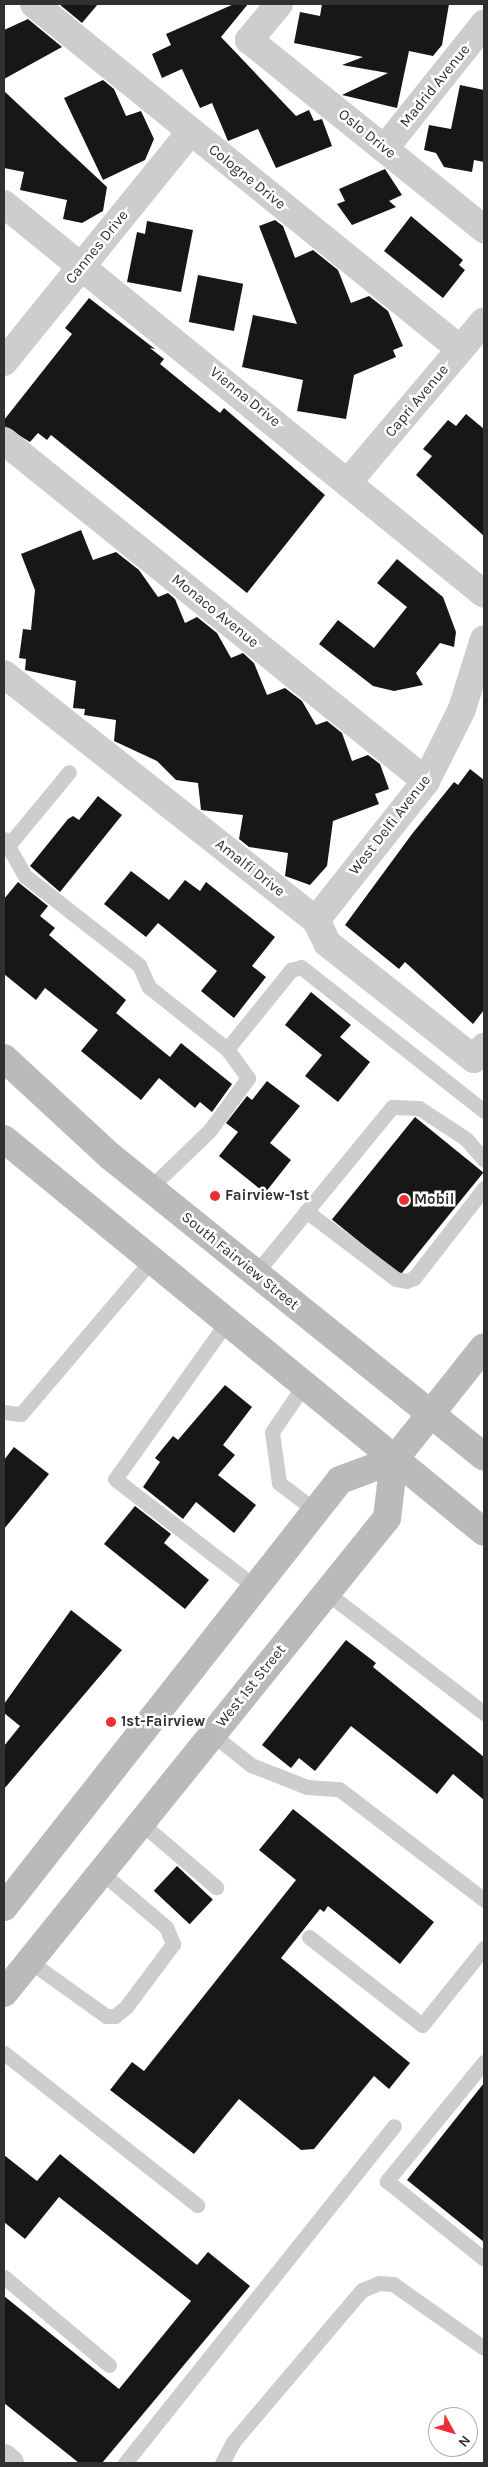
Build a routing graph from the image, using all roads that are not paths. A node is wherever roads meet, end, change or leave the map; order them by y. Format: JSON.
{"nodes":[{"id":1,"x":34,"y":4,"type":"edge"},
{"id":2,"x":278,"y":4,"type":"edge"},
{"id":3,"x":484,"y":24,"type":"edge"},
{"id":4,"x":191,"y":131,"type":"junction"},
{"id":5,"x":385,"y":148,"type":"junction"},
{"id":6,"x":4,"y":204,"type":"edge"},
{"id":7,"x":484,"y":228,"type":"edge"},
{"id":8,"x":82,"y":265,"type":"junction"},
{"id":9,"x":484,"y":321,"type":"edge"},
{"id":10,"x":460,"y":349,"type":"junction"},
{"id":11,"x":4,"y":362,"type":"edge"},
{"id":12,"x":4,"y":442,"type":"edge"},
{"id":13,"x":349,"y":481,"type":"junction"},
{"id":14,"x":484,"y":594,"type":"edge"},
{"id":15,"x":484,"y":639,"type":"edge"},
{"id":16,"x":4,"y":674,"type":"edge"},
{"id":17,"x":473,"y":712,"type":"edge"},
{"id":18,"x":69,"y":772,"type":"dead end"},
{"id":19,"x":426,"y":781,"type":"junction"},
{"id":20,"x":6,"y":843,"type":"edge"},
{"id":21,"x":316,"y":920,"type":"junction"},
{"id":22,"x":484,"y":1046,"type":"edge"},
{"id":23,"x":227,"y":1048,"type":"junction"},
{"id":24,"x":4,"y":1058,"type":"edge"},
{"id":25,"x":484,"y":1111,"type":"edge"},
{"id":26,"x":4,"y":1139,"type":"edge"},
{"id":27,"x":484,"y":1160,"type":"edge"},
{"id":28,"x":150,"y":1188,"type":"junction"},
{"id":29,"x":484,"y":1188,"type":"edge"},
{"id":30,"x":306,"y":1211,"type":"junction"},
{"id":31,"x":150,"y":1262,"type":"junction"},
{"id":32,"x":255,"y":1274,"type":"junction"},
{"id":33,"x":226,"y":1323,"type":"junction"},
{"id":34,"x":484,"y":1347,"type":"edge"},
{"id":35,"x":304,"y":1386,"type":"junction"},
{"id":36,"x":4,"y":1412,"type":"edge"},
{"id":37,"x":430,"y":1414,"type":"junction"},
{"id":38,"x":484,"y":1457,"type":"edge"},
{"id":39,"x":394,"y":1460,"type":"junction"},
{"id":40,"x":316,"y":1510,"type":"junction"},
{"id":41,"x":484,"y":1532,"type":"edge"},
{"id":42,"x":255,"y":1587,"type":"junction"},
{"id":43,"x":326,"y":1593,"type":"junction"},
{"id":44,"x":484,"y":1713,"type":"edge"},
{"id":45,"x":212,"y":1734,"type":"junction"},
{"id":46,"x":141,"y":1823,"type":"junction"},
{"id":47,"x":101,"y":1872,"type":"junction"},
{"id":48,"x":216,"y":1886,"type":"dead end"},
{"id":49,"x":484,"y":1900,"type":"edge"},
{"id":50,"x":4,"y":1907,"type":"edge"},
{"id":51,"x":309,"y":1937,"type":"dead end"},
{"id":52,"x":484,"y":1948,"type":"edge"},
{"id":53,"x":29,"y":1961,"type":"junction"},
{"id":54,"x":4,"y":1993,"type":"edge"},
{"id":55,"x":4,"y":2053,"type":"edge"},
{"id":56,"x":484,"y":2062,"type":"edge"},
{"id":57,"x":394,"y":2126,"type":"dead end"},
{"id":58,"x":197,"y":2205,"type":"dead end"},
{"id":59,"x":484,"y":2259,"type":"edge"},
{"id":60,"x":4,"y":2277,"type":"edge"},
{"id":61,"x":484,"y":2348,"type":"edge"},
{"id":62,"x":109,"y":2365,"type":"dead end"},
{"id":63,"x":4,"y":2458,"type":"edge"},
{"id":64,"x":10,"y":2463,"type":"edge"},
{"id":65,"x":125,"y":2463,"type":"edge"},
{"id":66,"x":222,"y":2463,"type":"edge"}],
"edges":[{"from":1,"to":4,"type":"street","name":"Cologne Drive"},
{"from":2,"to":5,"type":"street","name":"Oslo Drive"},
{"from":3,"to":5,"type":"street","name":"Madrid Avenue"},
{"from":4,"to":8,"type":"street","name":"Cannes Drive"},
{"from":4,"to":10,"type":"street","name":"Cologne Drive"},
{"from":5,"to":7,"type":"street","name":"Oslo Drive"},
{"from":6,"to":8,"type":"street","name":"Vienna Drive"},
{"from":8,"to":11,"type":"street","name":"Cannes Drive"},
{"from":8,"to":13,"type":"street","name":"Vienna Drive"},
{"from":9,"to":10,"type":"street","name":"Capri Avenue"},
{"from":10,"to":13,"type":"street","name":"Capri Avenue"},
{"from":12,"to":19,"type":"street","name":"Monaco Avenue"},
{"from":13,"to":14,"type":"street","name":"Vienna Drive"},
{"from":15,"to":17,"type":"street","name":"West Delfi Avenue"},
{"from":16,"to":21,"type":"street","name":"Amalfi Drive"},
{"from":17,"to":19,"type":"street","name":"West Delfi Avenue"},
{"from":18,"to":20,"type":"lane"},
{"from":19,"to":21,"type":"street","name":"West Delfi Avenue"},
{"from":20,"to":23,"type":"lane"},
{"from":21,"to":22,"type":"street","name":"Amalfi Drive"},
{"from":23,"to":25,"type":"lane"},
{"from":23,"to":28,"type":"lane"},
{"from":24,"to":28,"type":"main road","name":"South Fairview Street"},
{"from":26,"to":31,"type":"main road"},
{"from":27,"to":30,"type":"lane"},
{"from":28,"to":32,"type":"main road","name":"South Fairview Street"},
{"from":29,"to":30,"type":"lane"},
{"from":30,"to":32,"type":"lane"},
{"from":31,"to":33,"type":"main road"},
{"from":31,"to":36,"type":"lane"},
{"from":32,"to":37,"type":"main road","name":"South Fairview Street"},
{"from":33,"to":35,"type":"main road"},
{"from":33,"to":42,"type":"lane"},
{"from":34,"to":37,"type":"main road"},
{"from":35,"to":39,"type":"main road"},
{"from":35,"to":40,"type":"lane"},
{"from":37,"to":38,"type":"main road","name":"South Fairview Street"},
{"from":37,"to":39,"type":"main road"},
{"from":39,"to":40,"type":"main road"},
{"from":39,"to":41,"type":"main road"},
{"from":39,"to":43,"type":"main road","name":"West 1st Street"},
{"from":40,"to":42,"type":"main road"},
{"from":42,"to":50,"type":"main road"},
{"from":43,"to":44,"type":"lane"},
{"from":43,"to":45,"type":"main road","name":"West 1st Street"},
{"from":45,"to":46,"type":"main road","name":"West 1st Street"},
{"from":45,"to":49,"type":"lane"},
{"from":46,"to":47,"type":"main road","name":"West 1st Street"},
{"from":46,"to":48,"type":"lane"},
{"from":47,"to":53,"type":"main road","name":"West 1st Street"},
{"from":47,"to":53,"type":"lane"},
{"from":51,"to":52,"type":"lane"},
{"from":53,"to":54,"type":"main road","name":"West 1st Street"},
{"from":55,"to":58,"type":"lane"},
{"from":56,"to":59,"type":"lane"},
{"from":57,"to":65,"type":"lane"},
{"from":60,"to":62,"type":"lane"},
{"from":61,"to":66,"type":"lane"},
{"from":63,"to":64,"type":"street"}]}
